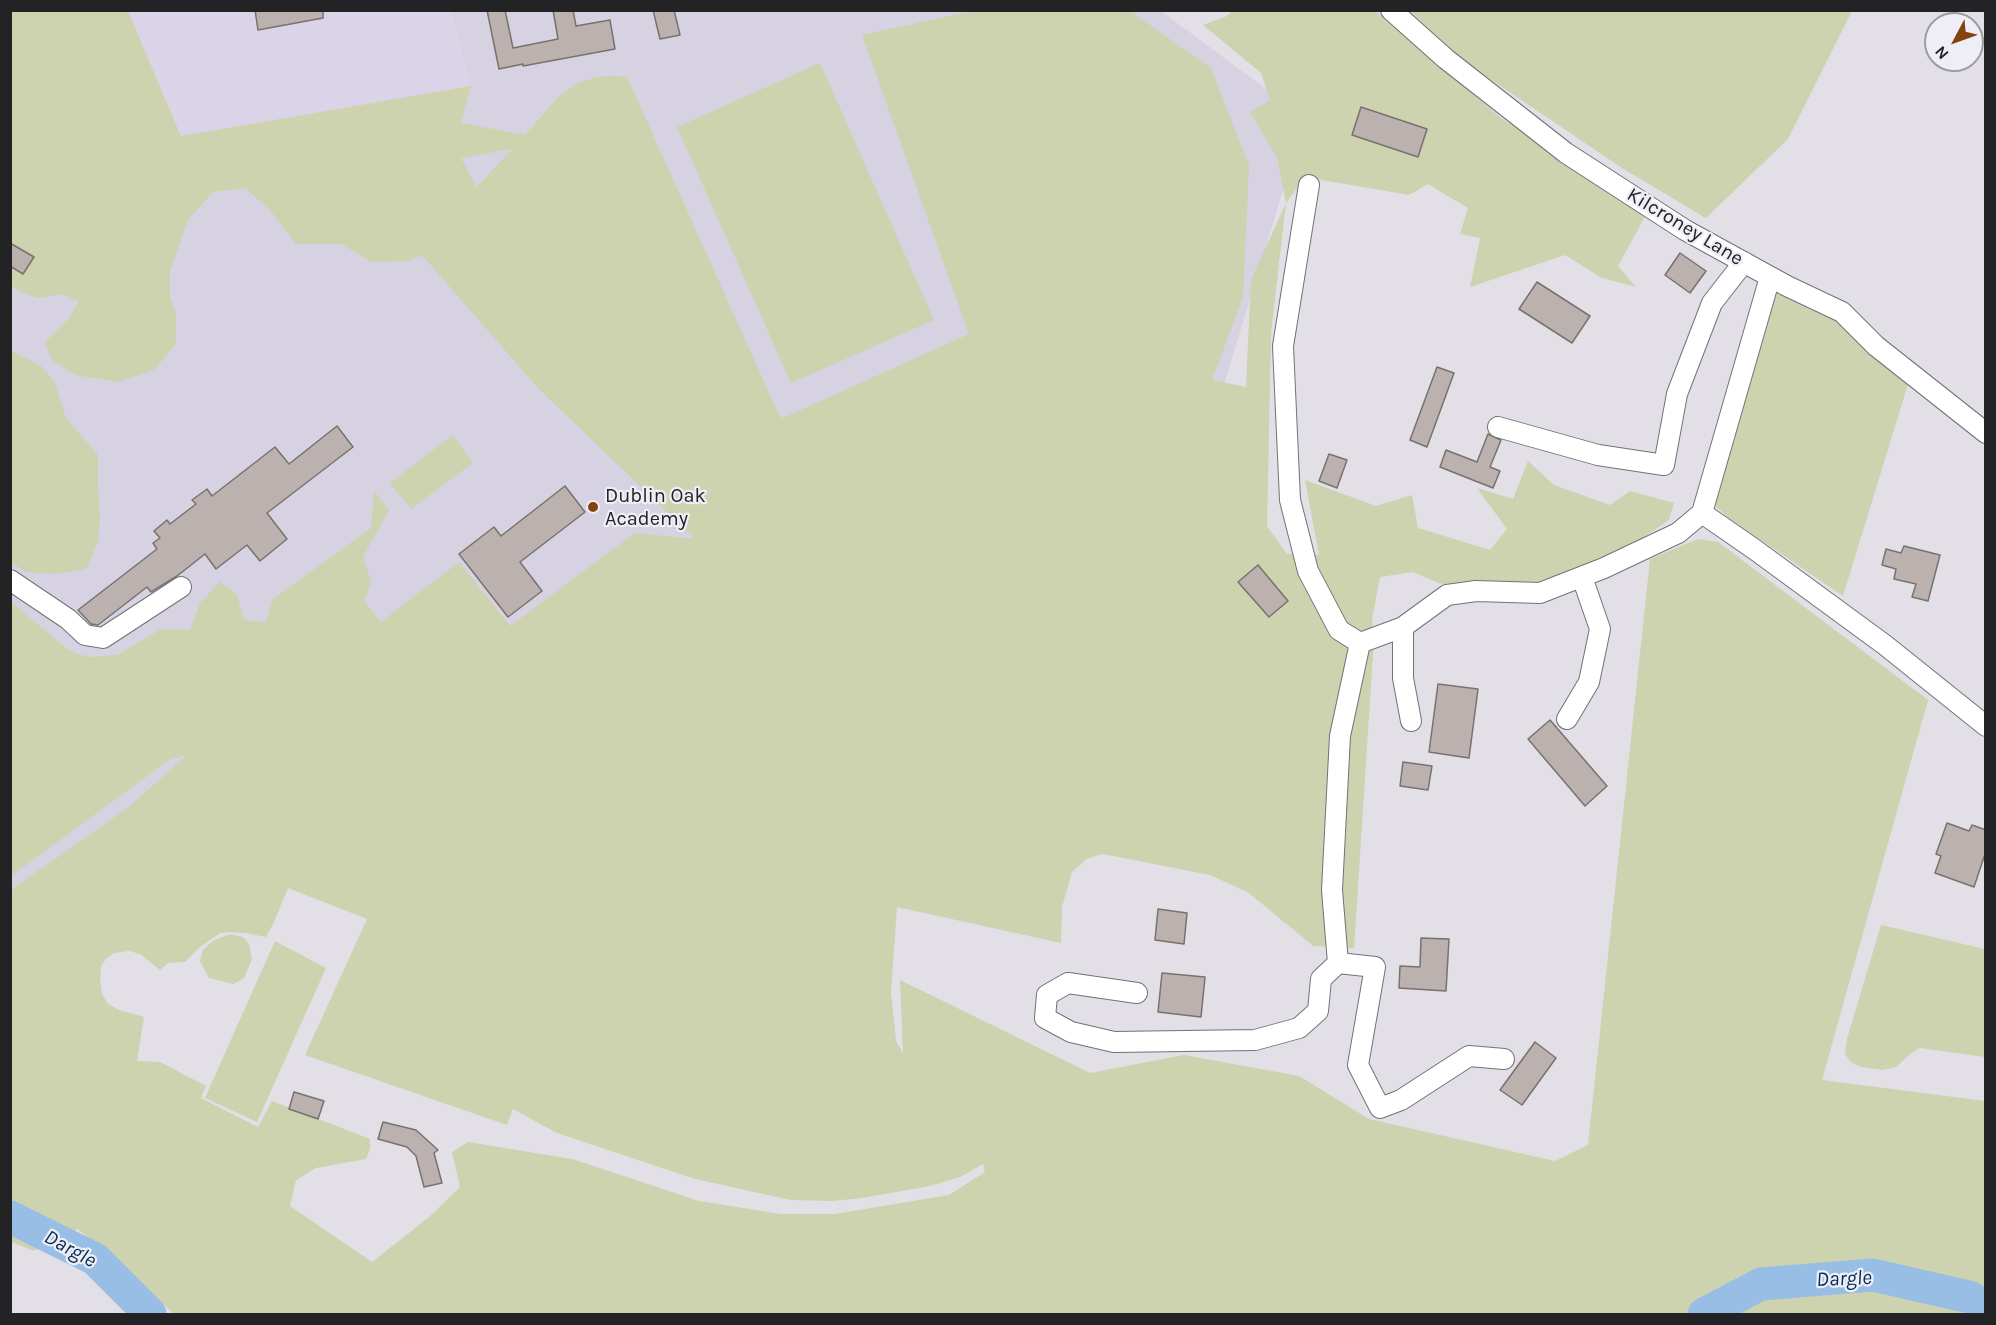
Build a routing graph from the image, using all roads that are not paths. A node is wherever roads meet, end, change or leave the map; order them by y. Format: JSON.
{"nodes":[{"id":1,"x":1391,"y":10,"type":"edge"},
{"id":2,"x":1309,"y":185,"type":"dead end"},
{"id":3,"x":1744,"y":262,"type":"junction"},
{"id":4,"x":1770,"y":276,"type":"junction"},
{"id":5,"x":1498,"y":427,"type":"dead end"},
{"id":6,"x":1986,"y":433,"type":"edge"},
{"id":7,"x":1702,"y":513,"type":"junction"},
{"id":8,"x":1582,"y":577,"type":"junction"},
{"id":9,"x":10,"y":580,"type":"edge"},
{"id":10,"x":181,"y":587,"type":"dead end"},
{"id":11,"x":1403,"y":627,"type":"junction"},
{"id":12,"x":1360,"y":643,"type":"junction"},
{"id":13,"x":1567,"y":719,"type":"dead end"},
{"id":14,"x":1411,"y":721,"type":"dead end"},
{"id":15,"x":1986,"y":726,"type":"edge"},
{"id":16,"x":1338,"y":963,"type":"junction"},
{"id":17,"x":1137,"y":993,"type":"dead end"},
{"id":18,"x":1504,"y":1059,"type":"dead end"}],
"edges":[{"from":1,"to":3,"type":"street","name":"Kilcroney Lane"},
{"from":2,"to":12,"type":"street"},
{"from":3,"to":4,"type":"street","name":"Kilcroney Lane"},
{"from":3,"to":5,"type":"street"},
{"from":4,"to":6,"type":"street","name":"Kilcroney Lane"},
{"from":4,"to":7,"type":"street"},
{"from":7,"to":8,"type":"street"},
{"from":7,"to":15,"type":"street"},
{"from":8,"to":11,"type":"street"},
{"from":8,"to":13,"type":"street"},
{"from":9,"to":10,"type":"street"},
{"from":11,"to":12,"type":"street"},
{"from":11,"to":14,"type":"street"},
{"from":12,"to":16,"type":"street"},
{"from":16,"to":17,"type":"street"},
{"from":16,"to":18,"type":"street"}]}
